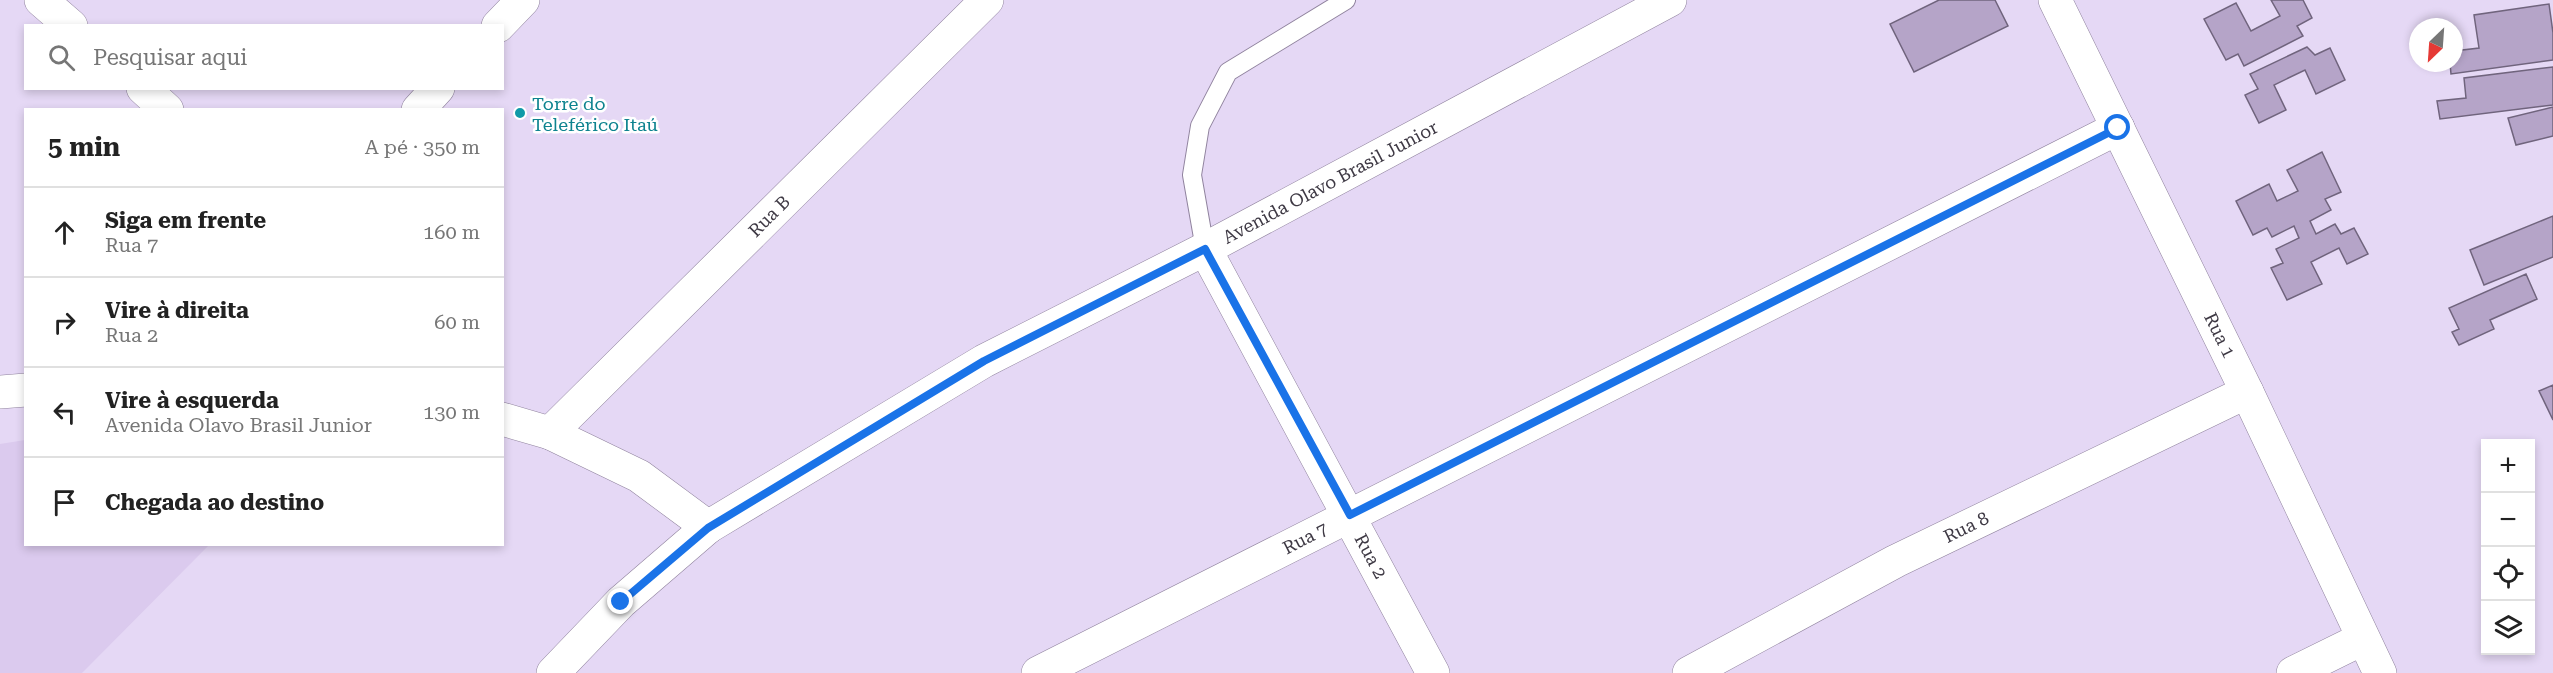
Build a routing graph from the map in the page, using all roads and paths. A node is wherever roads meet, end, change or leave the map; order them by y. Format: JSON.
{"nodes":[{"id":1,"x":41,"y":0,"type":"edge"},
{"id":2,"x":523,"y":0,"type":"edge"},
{"id":3,"x":987,"y":0,"type":"edge"},
{"id":4,"x":1346,"y":0,"type":"edge"},
{"id":5,"x":1670,"y":0,"type":"edge"},
{"id":6,"x":2055,"y":0,"type":"edge"},
{"id":7,"x":69,"y":24,"type":"edge"},
{"id":8,"x":500,"y":24,"type":"edge"},
{"id":9,"x":145,"y":90,"type":"edge"},
{"id":10,"x":436,"y":90,"type":"edge"},
{"id":11,"x":165,"y":108,"type":"edge"},
{"id":12,"x":419,"y":108,"type":"edge"},
{"id":13,"x":2118,"y":128,"type":"junction"},
{"id":14,"x":1205,"y":249,"type":"junction"},
{"id":15,"x":24,"y":390,"type":"edge"},
{"id":16,"x":0,"y":392,"type":"edge"},
{"id":17,"x":2247,"y":392,"type":"junction"},
{"id":18,"x":504,"y":420,"type":"edge"},
{"id":19,"x":550,"y":433,"type":"junction"},
{"id":20,"x":1350,"y":515,"type":"junction"},
{"id":21,"x":708,"y":528,"type":"junction"},
{"id":22,"x":2362,"y":639,"type":"junction"},
{"id":23,"x":553,"y":673,"type":"edge"},
{"id":24,"x":1038,"y":673,"type":"edge"},
{"id":25,"x":1432,"y":673,"type":"edge"},
{"id":26,"x":1689,"y":673,"type":"edge"},
{"id":27,"x":2293,"y":673,"type":"edge"},
{"id":28,"x":2380,"y":673,"type":"edge"}],
"edges":[{"from":1,"to":7,"type":"street"},
{"from":2,"to":8,"type":"street"},
{"from":3,"to":19,"type":"street","name":"Rua B"},
{"from":4,"to":14,"type":"lane"},
{"from":5,"to":14,"type":"street","name":"Avenida Olavo Brasil Junior"},
{"from":6,"to":13,"type":"street","name":"Rua 1"},
{"from":9,"to":11,"type":"street"},
{"from":10,"to":12,"type":"street"},
{"from":13,"to":17,"type":"street","name":"Rua 1"},
{"from":13,"to":20,"type":"street","name":"Rua 7"},
{"from":14,"to":20,"type":"street","name":"Rua 2"},
{"from":14,"to":21,"type":"street","name":"Avenida Olavo Brasil Junior"},
{"from":15,"to":16,"type":"street"},
{"from":17,"to":22,"type":"street","name":"Rua 1"},
{"from":17,"to":26,"type":"street","name":"Rua 8"},
{"from":18,"to":19,"type":"street"},
{"from":19,"to":21,"type":"street"},
{"from":20,"to":24,"type":"street","name":"Rua 7"},
{"from":20,"to":25,"type":"street","name":"Rua 2"},
{"from":21,"to":23,"type":"street","name":"Avenida Olavo Brasil Junior"},
{"from":22,"to":27,"type":"street"},
{"from":22,"to":28,"type":"street","name":"Rua 1"}]}
